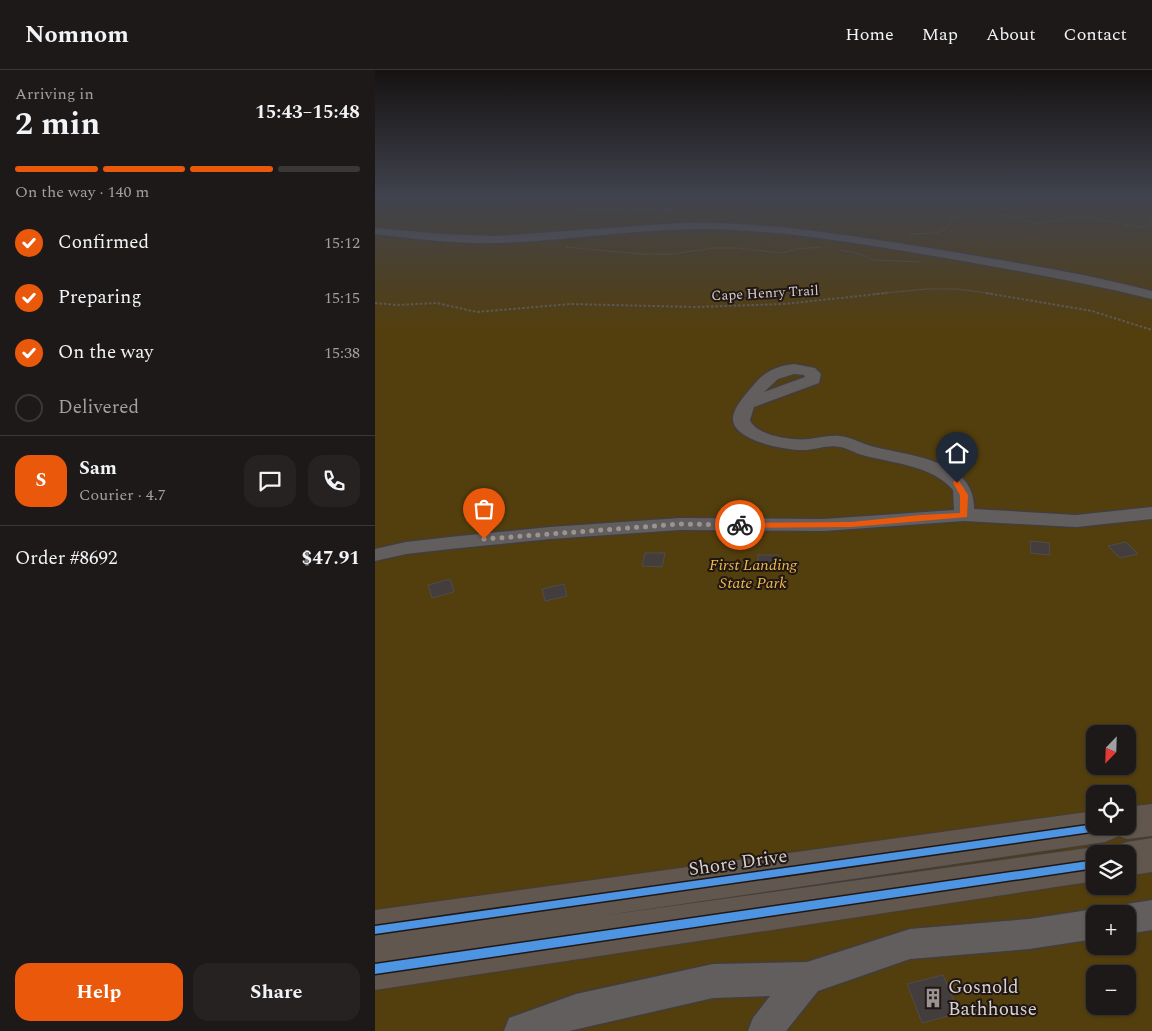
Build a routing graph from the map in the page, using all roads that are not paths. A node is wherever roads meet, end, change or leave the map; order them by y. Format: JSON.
{"nodes":[{"id":1,"x":868,"y":242,"type":"edge"},
{"id":2,"x":1152,"y":295,"type":"edge"},
{"id":3,"x":748,"y":404,"type":"dead end"},
{"id":4,"x":1152,"y":513,"type":"edge"},
{"id":5,"x":964,"y":515,"type":"junction"},
{"id":6,"x":375,"y":555,"type":"edge"},
{"id":7,"x":1152,"y":820,"type":"edge"},
{"id":8,"x":1136,"y":822,"type":"edge"},
{"id":9,"x":1086,"y":829,"type":"edge"},
{"id":10,"x":1152,"y":855,"type":"edge"},
{"id":11,"x":1136,"y":858,"type":"edge"},
{"id":12,"x":1086,"y":865,"type":"edge"},
{"id":13,"x":1152,"y":915,"type":"edge"},
{"id":14,"x":1136,"y":918,"type":"edge"},
{"id":15,"x":1086,"y":925,"type":"edge"},
{"id":16,"x":375,"y":930,"type":"edge"},
{"id":17,"x":375,"y":969,"type":"edge"},
{"id":18,"x":807,"y":978,"type":"junction"},
{"id":19,"x":522,"y":1031,"type":"edge"},
{"id":20,"x":766,"y":1031,"type":"edge"}],
"edges":[{"from":1,"to":2,"type":"street"},
{"from":3,"to":5,"type":"street"},
{"from":4,"to":5,"type":"street"},
{"from":5,"to":6,"type":"street"},
{"from":7,"to":8,"type":"highway"},
{"from":9,"to":16,"type":"highway","name":"Shore Drive"},
{"from":10,"to":11,"type":"highway"},
{"from":12,"to":17,"type":"highway"},
{"from":13,"to":14,"type":"street"},
{"from":15,"to":18,"type":"street"},
{"from":18,"to":19,"type":"street"},
{"from":18,"to":20,"type":"street"}]}
